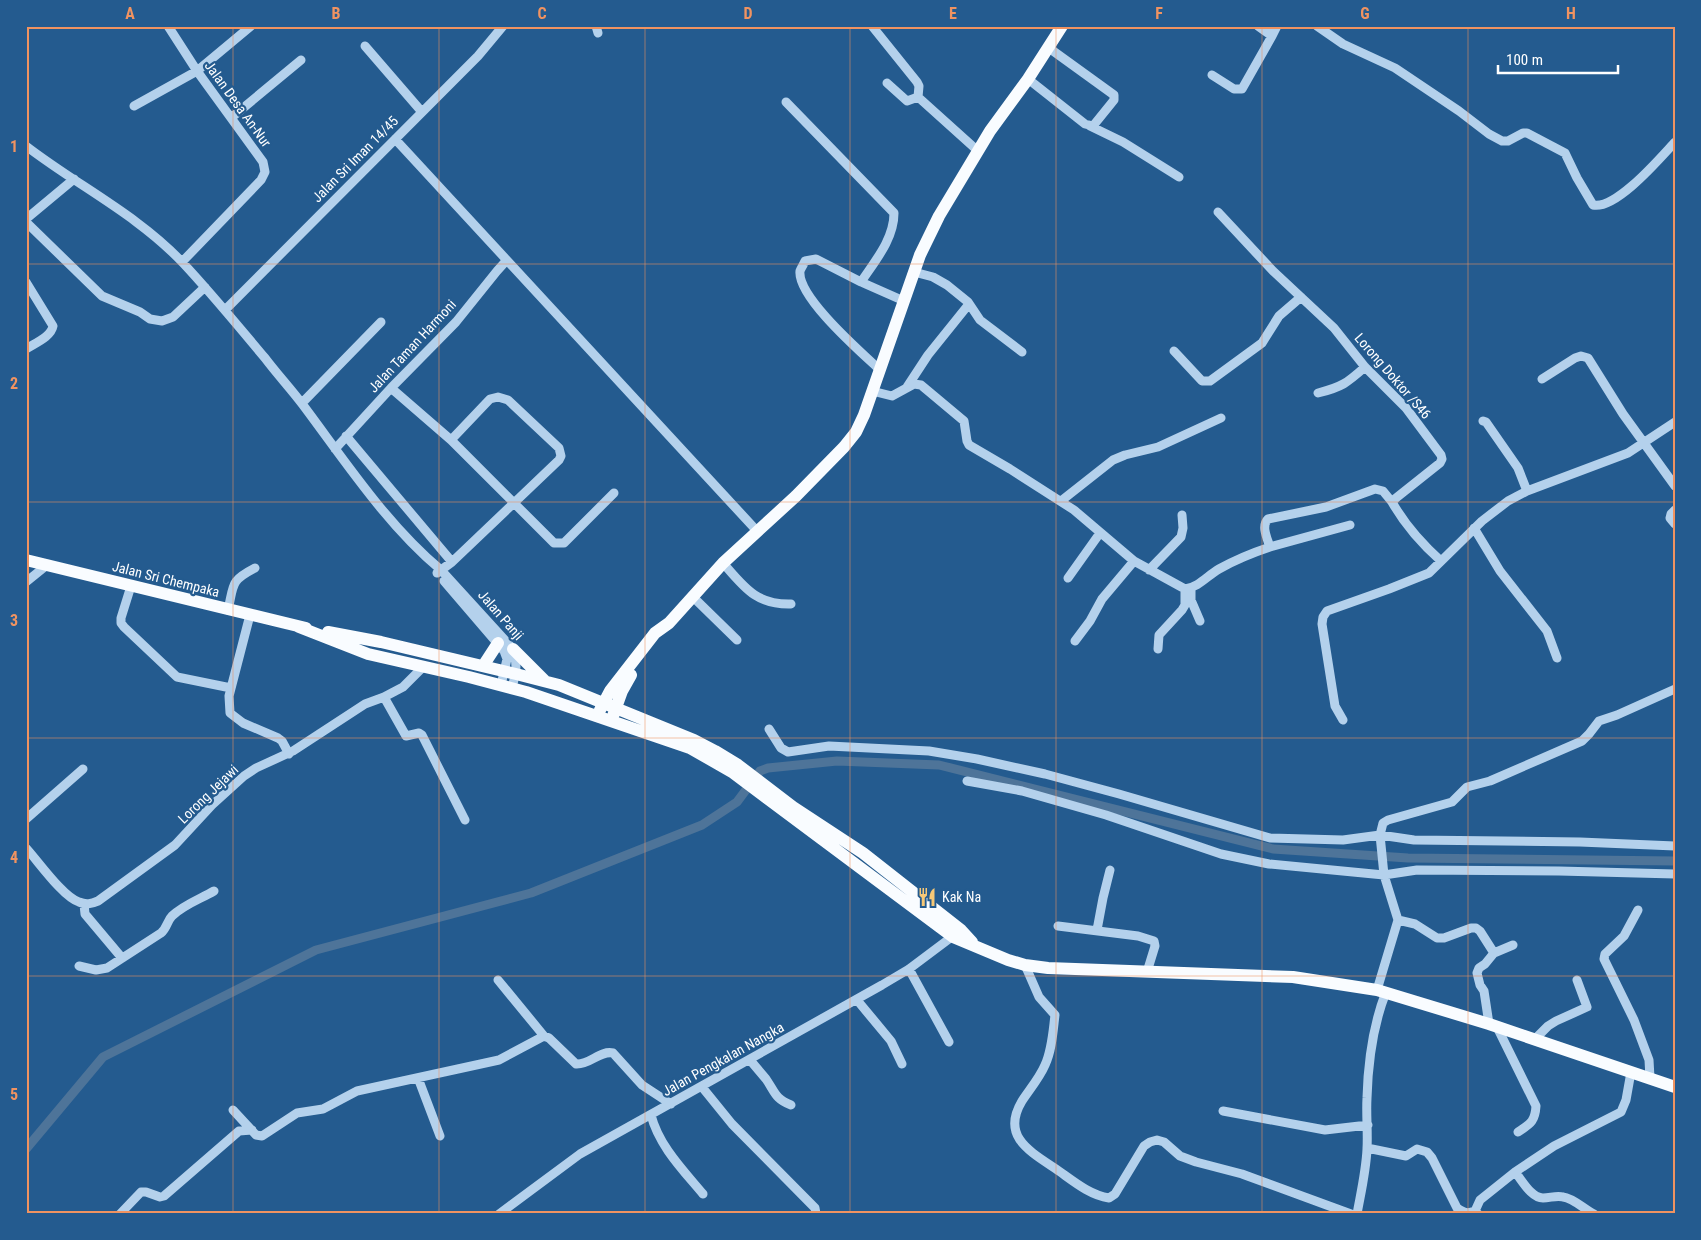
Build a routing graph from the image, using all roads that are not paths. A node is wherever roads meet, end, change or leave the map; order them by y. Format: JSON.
{"nodes":[{"id":1,"x":168,"y":26,"type":"edge"},
{"id":2,"x":251,"y":26,"type":"edge"},
{"id":3,"x":872,"y":26,"type":"edge"},
{"id":4,"x":1062,"y":26,"type":"edge"},
{"id":5,"x":1258,"y":26,"type":"edge"},
{"id":6,"x":1277,"y":26,"type":"edge"},
{"id":7,"x":1317,"y":26,"type":"edge"},
{"id":8,"x":498,"y":28,"type":"edge"},
{"id":9,"x":1272,"y":36,"type":"junction"},
{"id":10,"x":364,"y":46,"type":"dead end"},
{"id":11,"x":1049,"y":48,"type":"junction"},
{"id":12,"x":301,"y":60,"type":"dead end"},
{"id":13,"x":197,"y":71,"type":"junction"},
{"id":14,"x":1212,"y":75,"type":"dead end"},
{"id":15,"x":1028,"y":79,"type":"junction"},
{"id":16,"x":887,"y":84,"type":"dead end"},
{"id":17,"x":918,"y":97,"type":"junction"},
{"id":18,"x":786,"y":102,"type":"dead end"},
{"id":19,"x":134,"y":106,"type":"dead end"},
{"id":20,"x":422,"y":112,"type":"junction"},
{"id":21,"x":231,"y":118,"type":"junction"},
{"id":22,"x":1090,"y":126,"type":"junction"},
{"id":23,"x":395,"y":139,"type":"junction"},
{"id":24,"x":1675,"y":142,"type":"edge"},
{"id":25,"x":26,"y":146,"type":"edge"},
{"id":26,"x":978,"y":151,"type":"junction"},
{"id":27,"x":1179,"y":177,"type":"dead end"},
{"id":28,"x":74,"y":179,"type":"junction"},
{"id":29,"x":1218,"y":212,"type":"dead end"},
{"id":30,"x":26,"y":221,"type":"edge"},
{"id":31,"x":506,"y":261,"type":"junction"},
{"id":32,"x":182,"y":262,"type":"junction"},
{"id":33,"x":914,"y":272,"type":"junction"},
{"id":34,"x":26,"y":282,"type":"edge"},
{"id":35,"x":861,"y":282,"type":"junction"},
{"id":36,"x":205,"y":287,"type":"junction"},
{"id":37,"x":1301,"y":297,"type":"junction"},
{"id":38,"x":904,"y":301,"type":"junction"},
{"id":39,"x":969,"y":304,"type":"junction"},
{"id":40,"x":226,"y":310,"type":"junction"},
{"id":41,"x":381,"y":322,"type":"dead end"},
{"id":42,"x":26,"y":349,"type":"edge"},
{"id":43,"x":1174,"y":351,"type":"dead end"},
{"id":44,"x":1022,"y":352,"type":"dead end"},
{"id":45,"x":1365,"y":367,"type":"junction"},
{"id":46,"x":880,"y":370,"type":"junction"},
{"id":47,"x":1542,"y":379,"type":"dead end"},
{"id":48,"x":391,"y":388,"type":"junction"},
{"id":49,"x":906,"y":389,"type":"junction"},
{"id":50,"x":872,"y":391,"type":"junction"},
{"id":51,"x":1318,"y":393,"type":"dead end"},
{"id":52,"x":302,"y":403,"type":"junction"},
{"id":53,"x":1221,"y":418,"type":"dead end"},
{"id":54,"x":1483,"y":421,"type":"dead end"},
{"id":55,"x":1675,"y":422,"type":"edge"},
{"id":56,"x":346,"y":436,"type":"junction"},
{"id":57,"x":450,"y":440,"type":"junction"},
{"id":58,"x":1643,"y":443,"type":"junction"},
{"id":59,"x":335,"y":449,"type":"junction"},
{"id":60,"x":1675,"y":486,"type":"edge"},
{"id":61,"x":1527,"y":491,"type":"junction"},
{"id":62,"x":614,"y":493,"type":"dead end"},
{"id":63,"x":1061,"y":501,"type":"junction"},
{"id":64,"x":1392,"y":502,"type":"junction"},
{"id":65,"x":513,"y":503,"type":"junction"},
{"id":66,"x":404,"y":506,"type":"junction"},
{"id":67,"x":1675,"y":510,"type":"edge"},
{"id":68,"x":1182,"y":515,"type":"dead end"},
{"id":69,"x":392,"y":519,"type":"junction"},
{"id":70,"x":1675,"y":524,"type":"edge"},
{"id":71,"x":1350,"y":525,"type":"dead end"},
{"id":72,"x":1474,"y":528,"type":"junction"},
{"id":73,"x":424,"y":529,"type":"junction"},
{"id":74,"x":757,"y":531,"type":"junction"},
{"id":75,"x":1100,"y":533,"type":"junction"},
{"id":76,"x":410,"y":539,"type":"junction"},
{"id":77,"x":1270,"y":548,"type":"junction"},
{"id":78,"x":26,"y":560,"type":"edge"},
{"id":79,"x":1134,"y":561,"type":"junction"},
{"id":80,"x":1442,"y":561,"type":"junction"},
{"id":81,"x":452,"y":562,"type":"junction"},
{"id":82,"x":723,"y":564,"type":"junction"},
{"id":83,"x":47,"y":565,"type":"junction"},
{"id":84,"x":255,"y":568,"type":"dead end"},
{"id":85,"x":1148,"y":570,"type":"junction"},
{"id":86,"x":439,"y":571,"type":"junction"},
{"id":87,"x":1068,"y":578,"type":"dead end"},
{"id":88,"x":26,"y":582,"type":"edge"},
{"id":89,"x":131,"y":586,"type":"junction"},
{"id":90,"x":1188,"y":588,"type":"junction"},
{"id":91,"x":693,"y":597,"type":"junction"},
{"id":92,"x":791,"y":604,"type":"dead end"},
{"id":93,"x":228,"y":610,"type":"junction"},
{"id":94,"x":250,"y":615,"type":"junction"},
{"id":95,"x":1200,"y":621,"type":"dead end"},
{"id":96,"x":299,"y":627,"type":"junction"},
{"id":97,"x":737,"y":640,"type":"dead end"},
{"id":98,"x":1075,"y":641,"type":"dead end"},
{"id":99,"x":498,"y":644,"type":"junction"},
{"id":100,"x":513,"y":649,"type":"junction"},
{"id":101,"x":1158,"y":649,"type":"dead end"},
{"id":102,"x":1557,"y":658,"type":"dead end"},
{"id":103,"x":424,"y":666,"type":"junction"},
{"id":104,"x":483,"y":666,"type":"junction"},
{"id":105,"x":510,"y":672,"type":"junction"},
{"id":106,"x":546,"y":682,"type":"junction"},
{"id":107,"x":507,"y":687,"type":"junction"},
{"id":108,"x":230,"y":688,"type":"junction"},
{"id":109,"x":1675,"y":689,"type":"edge"},
{"id":110,"x":384,"y":697,"type":"junction"},
{"id":111,"x":610,"y":706,"type":"junction"},
{"id":112,"x":597,"y":716,"type":"junction"},
{"id":113,"x":1343,"y":720,"type":"dead end"},
{"id":114,"x":611,"y":721,"type":"junction"},
{"id":115,"x":769,"y":729,"type":"dead end"},
{"id":116,"x":289,"y":754,"type":"junction"},
{"id":117,"x":83,"y":769,"type":"dead end"},
{"id":118,"x":738,"y":769,"type":"junction"},
{"id":119,"x":967,"y":781,"type":"dead end"},
{"id":120,"x":26,"y":819,"type":"edge"},
{"id":121,"x":465,"y":820,"type":"dead end"},
{"id":122,"x":1381,"y":840,"type":"junction"},
{"id":123,"x":1675,"y":846,"type":"edge"},
{"id":124,"x":26,"y":848,"type":"edge"},
{"id":125,"x":1110,"y":870,"type":"dead end"},
{"id":126,"x":1383,"y":871,"type":"junction"},
{"id":127,"x":1675,"y":874,"type":"edge"},
{"id":128,"x":214,"y":891,"type":"dead end"},
{"id":129,"x":84,"y":904,"type":"junction"},
{"id":130,"x":1638,"y":910,"type":"dead end"},
{"id":131,"x":1398,"y":920,"type":"junction"},
{"id":132,"x":1058,"y":926,"type":"dead end"},
{"id":133,"x":1097,"y":930,"type":"junction"},
{"id":134,"x":957,"y":933,"type":"junction"},
{"id":135,"x":1512,"y":945,"type":"dead end"},
{"id":136,"x":1494,"y":953,"type":"junction"},
{"id":137,"x":122,"y":958,"type":"junction"},
{"id":138,"x":1025,"y":965,"type":"junction"},
{"id":139,"x":79,"y":966,"type":"dead end"},
{"id":140,"x":908,"y":969,"type":"junction"},
{"id":141,"x":1147,"y":972,"type":"junction"},
{"id":142,"x":498,"y":980,"type":"dead end"},
{"id":143,"x":1577,"y":980,"type":"dead end"},
{"id":144,"x":1382,"y":991,"type":"junction"},
{"id":145,"x":857,"y":1000,"type":"junction"},
{"id":146,"x":1493,"y":1025,"type":"junction"},
{"id":147,"x":544,"y":1036,"type":"junction"},
{"id":148,"x":1535,"y":1039,"type":"junction"},
{"id":149,"x":949,"y":1042,"type":"dead end"},
{"id":150,"x":750,"y":1060,"type":"junction"},
{"id":151,"x":902,"y":1064,"type":"dead end"},
{"id":152,"x":1632,"y":1072,"type":"junction"},
{"id":153,"x":418,"y":1078,"type":"junction"},
{"id":154,"x":1650,"y":1078,"type":"junction"},
{"id":155,"x":702,"y":1087,"type":"junction"},
{"id":156,"x":1675,"y":1087,"type":"edge"},
{"id":157,"x":671,"y":1104,"type":"junction"},
{"id":158,"x":791,"y":1105,"type":"dead end"},
{"id":159,"x":233,"y":1110,"type":"dead end"},
{"id":160,"x":1223,"y":1111,"type":"dead end"},
{"id":161,"x":651,"y":1115,"type":"junction"},
{"id":162,"x":1368,"y":1125,"type":"junction"},
{"id":163,"x":252,"y":1130,"type":"junction"},
{"id":164,"x":1518,"y":1132,"type":"dead end"},
{"id":165,"x":440,"y":1136,"type":"dead end"},
{"id":166,"x":1367,"y":1148,"type":"junction"},
{"id":167,"x":1515,"y":1172,"type":"junction"},
{"id":168,"x":703,"y":1194,"type":"dead end"},
{"id":169,"x":1476,"y":1212,"type":"edge"},
{"id":170,"x":120,"y":1214,"type":"edge"},
{"id":171,"x":500,"y":1214,"type":"edge"},
{"id":172,"x":816,"y":1214,"type":"edge"},
{"id":173,"x":1351,"y":1214,"type":"edge"},
{"id":174,"x":1357,"y":1214,"type":"edge"},
{"id":175,"x":1594,"y":1214,"type":"edge"}],
"edges":[{"from":1,"to":13,"type":"street","name":"Jalan Desa An-Nur"},
{"from":2,"to":13,"type":"street"},
{"from":3,"to":17,"type":"street"},
{"from":4,"to":11,"type":"main road"},
{"from":5,"to":9,"type":"street"},
{"from":6,"to":9,"type":"street"},
{"from":7,"to":24,"type":"street"},
{"from":8,"to":20,"type":"street","name":"Jalan Sri Iman 14/45"},
{"from":9,"to":14,"type":"street"},
{"from":10,"to":20,"type":"street"},
{"from":11,"to":15,"type":"main road"},
{"from":11,"to":22,"type":"street"},
{"from":12,"to":21,"type":"street"},
{"from":13,"to":19,"type":"street"},
{"from":13,"to":21,"type":"street","name":"Jalan Desa An-Nur"},
{"from":15,"to":22,"type":"street"},
{"from":15,"to":26,"type":"main road"},
{"from":16,"to":17,"type":"street"},
{"from":17,"to":26,"type":"street"},
{"from":18,"to":35,"type":"street"},
{"from":20,"to":23,"type":"street","name":"Jalan Sri Iman 14/45"},
{"from":21,"to":32,"type":"street","name":"Jalan Desa An-Nur"},
{"from":22,"to":27,"type":"street"},
{"from":23,"to":31,"type":"street"},
{"from":23,"to":40,"type":"street","name":"Jalan Sri Iman 14/45"},
{"from":25,"to":28,"type":"street"},
{"from":26,"to":33,"type":"main road"},
{"from":28,"to":30,"type":"street"},
{"from":28,"to":32,"type":"street"},
{"from":29,"to":37,"type":"street","name":"Lorong Doktor /S46"},
{"from":30,"to":36,"type":"street"},
{"from":31,"to":48,"type":"street","name":"Jalan Taman Harmoni"},
{"from":31,"to":74,"type":"street"},
{"from":32,"to":36,"type":"street"},
{"from":33,"to":38,"type":"main road"},
{"from":33,"to":39,"type":"street"},
{"from":34,"to":42,"type":"street"},
{"from":35,"to":38,"type":"street"},
{"from":35,"to":46,"type":"street"},
{"from":36,"to":40,"type":"street"},
{"from":37,"to":43,"type":"street"},
{"from":37,"to":45,"type":"street","name":"Lorong Doktor /S46"},
{"from":38,"to":46,"type":"main road"},
{"from":39,"to":44,"type":"street"},
{"from":39,"to":49,"type":"street"},
{"from":40,"to":52,"type":"street"},
{"from":41,"to":52,"type":"street"},
{"from":45,"to":51,"type":"street"},
{"from":45,"to":64,"type":"street","name":"Lorong Doktor /S46"},
{"from":46,"to":50,"type":"main road"},
{"from":47,"to":58,"type":"street"},
{"from":48,"to":56,"type":"street","name":"Jalan Taman Harmoni"},
{"from":48,"to":57,"type":"street"},
{"from":49,"to":50,"type":"street"},
{"from":49,"to":63,"type":"street"},
{"from":50,"to":74,"type":"main road"},
{"from":52,"to":59,"type":"street"},
{"from":53,"to":63,"type":"street"},
{"from":54,"to":61,"type":"street"},
{"from":55,"to":58,"type":"street"},
{"from":56,"to":59,"type":"street","name":"Jalan Taman Harmoni"},
{"from":56,"to":66,"type":"street"},
{"from":57,"to":65,"type":"street"},
{"from":57,"to":65,"type":"street"},
{"from":58,"to":60,"type":"street"},
{"from":58,"to":61,"type":"street"},
{"from":59,"to":69,"type":"street"},
{"from":61,"to":72,"type":"street"},
{"from":62,"to":65,"type":"street"},
{"from":63,"to":75,"type":"street"},
{"from":64,"to":77,"type":"street"},
{"from":64,"to":80,"type":"street"},
{"from":65,"to":81,"type":"street"},
{"from":66,"to":69,"type":"street"},
{"from":66,"to":73,"type":"street"},
{"from":67,"to":70,"type":"street"},
{"from":68,"to":85,"type":"street"},
{"from":69,"to":76,"type":"street"},
{"from":71,"to":77,"type":"street"},
{"from":72,"to":80,"type":"street"},
{"from":72,"to":102,"type":"street"},
{"from":73,"to":76,"type":"street"},
{"from":73,"to":81,"type":"street"},
{"from":74,"to":82,"type":"main road"},
{"from":75,"to":79,"type":"street"},
{"from":75,"to":87,"type":"street"},
{"from":76,"to":86,"type":"street"},
{"from":77,"to":90,"type":"street"},
{"from":78,"to":83,"type":"main road","name":"Jalan Sri Chempaka"},
{"from":79,"to":85,"type":"street"},
{"from":79,"to":98,"type":"street"},
{"from":80,"to":113,"type":"street"},
{"from":81,"to":86,"type":"street"},
{"from":82,"to":91,"type":"main road"},
{"from":82,"to":92,"type":"street"},
{"from":83,"to":88,"type":"street"},
{"from":83,"to":89,"type":"main road","name":"Jalan Sri Chempaka"},
{"from":84,"to":93,"type":"street"},
{"from":85,"to":90,"type":"street"},
{"from":86,"to":99,"type":"street"},
{"from":86,"to":100,"type":"street","name":"Jalan Panji"},
{"from":89,"to":93,"type":"main road","name":"Jalan Sri Chempaka"},
{"from":89,"to":108,"type":"street"},
{"from":90,"to":95,"type":"street"},
{"from":90,"to":101,"type":"street"},
{"from":91,"to":97,"type":"street"},
{"from":91,"to":111,"type":"main road"},
{"from":93,"to":94,"type":"main road","name":"Jalan Sri Chempaka"},
{"from":94,"to":96,"type":"main road","name":"Jalan Sri Chempaka"},
{"from":94,"to":108,"type":"street"},
{"from":96,"to":103,"type":"main road"},
{"from":96,"to":104,"type":"main road"},
{"from":99,"to":104,"type":"main road"},
{"from":99,"to":105,"type":"street"},
{"from":100,"to":105,"type":"street","name":"Jalan Panji"},
{"from":100,"to":106,"type":"main road"},
{"from":103,"to":107,"type":"main road"},
{"from":103,"to":110,"type":"street","name":"Lorong Jejawi"},
{"from":104,"to":105,"type":"main road"},
{"from":105,"to":106,"type":"main road"},
{"from":105,"to":107,"type":"street"},
{"from":106,"to":111,"type":"main road"},
{"from":107,"to":112,"type":"main road"},
{"from":108,"to":116,"type":"street"},
{"from":109,"to":122,"type":"street"},
{"from":110,"to":116,"type":"street","name":"Lorong Jejawi"},
{"from":110,"to":121,"type":"street"},
{"from":111,"to":112,"type":"main road"},
{"from":111,"to":114,"type":"main road"},
{"from":111,"to":118,"type":"main road"},
{"from":112,"to":114,"type":"main road"},
{"from":114,"to":118,"type":"main road"},
{"from":115,"to":122,"type":"street"},
{"from":116,"to":129,"type":"street","name":"Lorong Jejawi"},
{"from":117,"to":120,"type":"street"},
{"from":118,"to":134,"type":"main road"},
{"from":119,"to":126,"type":"street"},
{"from":122,"to":123,"type":"street"},
{"from":122,"to":126,"type":"street"},
{"from":124,"to":129,"type":"street"},
{"from":125,"to":133,"type":"street"},
{"from":126,"to":127,"type":"street"},
{"from":126,"to":131,"type":"street"},
{"from":128,"to":137,"type":"street"},
{"from":129,"to":137,"type":"street"},
{"from":130,"to":154,"type":"street"},
{"from":131,"to":136,"type":"street"},
{"from":131,"to":144,"type":"street"},
{"from":132,"to":133,"type":"street"},
{"from":133,"to":141,"type":"street"},
{"from":134,"to":138,"type":"main road"},
{"from":134,"to":140,"type":"street","name":"Jalan Pengkalan Nangka"},
{"from":135,"to":136,"type":"street"},
{"from":136,"to":146,"type":"street"},
{"from":137,"to":139,"type":"street"},
{"from":138,"to":141,"type":"main road"},
{"from":138,"to":173,"type":"street"},
{"from":140,"to":145,"type":"street","name":"Jalan Pengkalan Nangka"},
{"from":140,"to":149,"type":"street"},
{"from":141,"to":144,"type":"main road"},
{"from":142,"to":147,"type":"street"},
{"from":143,"to":148,"type":"street"},
{"from":144,"to":146,"type":"main road"},
{"from":144,"to":162,"type":"street"},
{"from":145,"to":150,"type":"street","name":"Jalan Pengkalan Nangka"},
{"from":145,"to":151,"type":"street"},
{"from":146,"to":148,"type":"main road"},
{"from":146,"to":164,"type":"street"},
{"from":147,"to":153,"type":"street"},
{"from":147,"to":157,"type":"street"},
{"from":148,"to":152,"type":"main road"},
{"from":150,"to":155,"type":"street","name":"Jalan Pengkalan Nangka"},
{"from":150,"to":158,"type":"street"},
{"from":152,"to":154,"type":"main road"},
{"from":152,"to":167,"type":"street"},
{"from":153,"to":163,"type":"street"},
{"from":153,"to":165,"type":"street"},
{"from":154,"to":156,"type":"main road"},
{"from":155,"to":157,"type":"street","name":"Jalan Pengkalan Nangka"},
{"from":155,"to":172,"type":"street"},
{"from":157,"to":161,"type":"street","name":"Jalan Pengkalan Nangka"},
{"from":159,"to":163,"type":"street"},
{"from":160,"to":162,"type":"street"},
{"from":161,"to":168,"type":"street"},
{"from":161,"to":171,"type":"street","name":"Jalan Pengkalan Nangka"},
{"from":162,"to":166,"type":"street"},
{"from":163,"to":170,"type":"street"},
{"from":166,"to":169,"type":"street"},
{"from":166,"to":174,"type":"street"},
{"from":167,"to":169,"type":"street"},
{"from":167,"to":175,"type":"street"}]}
